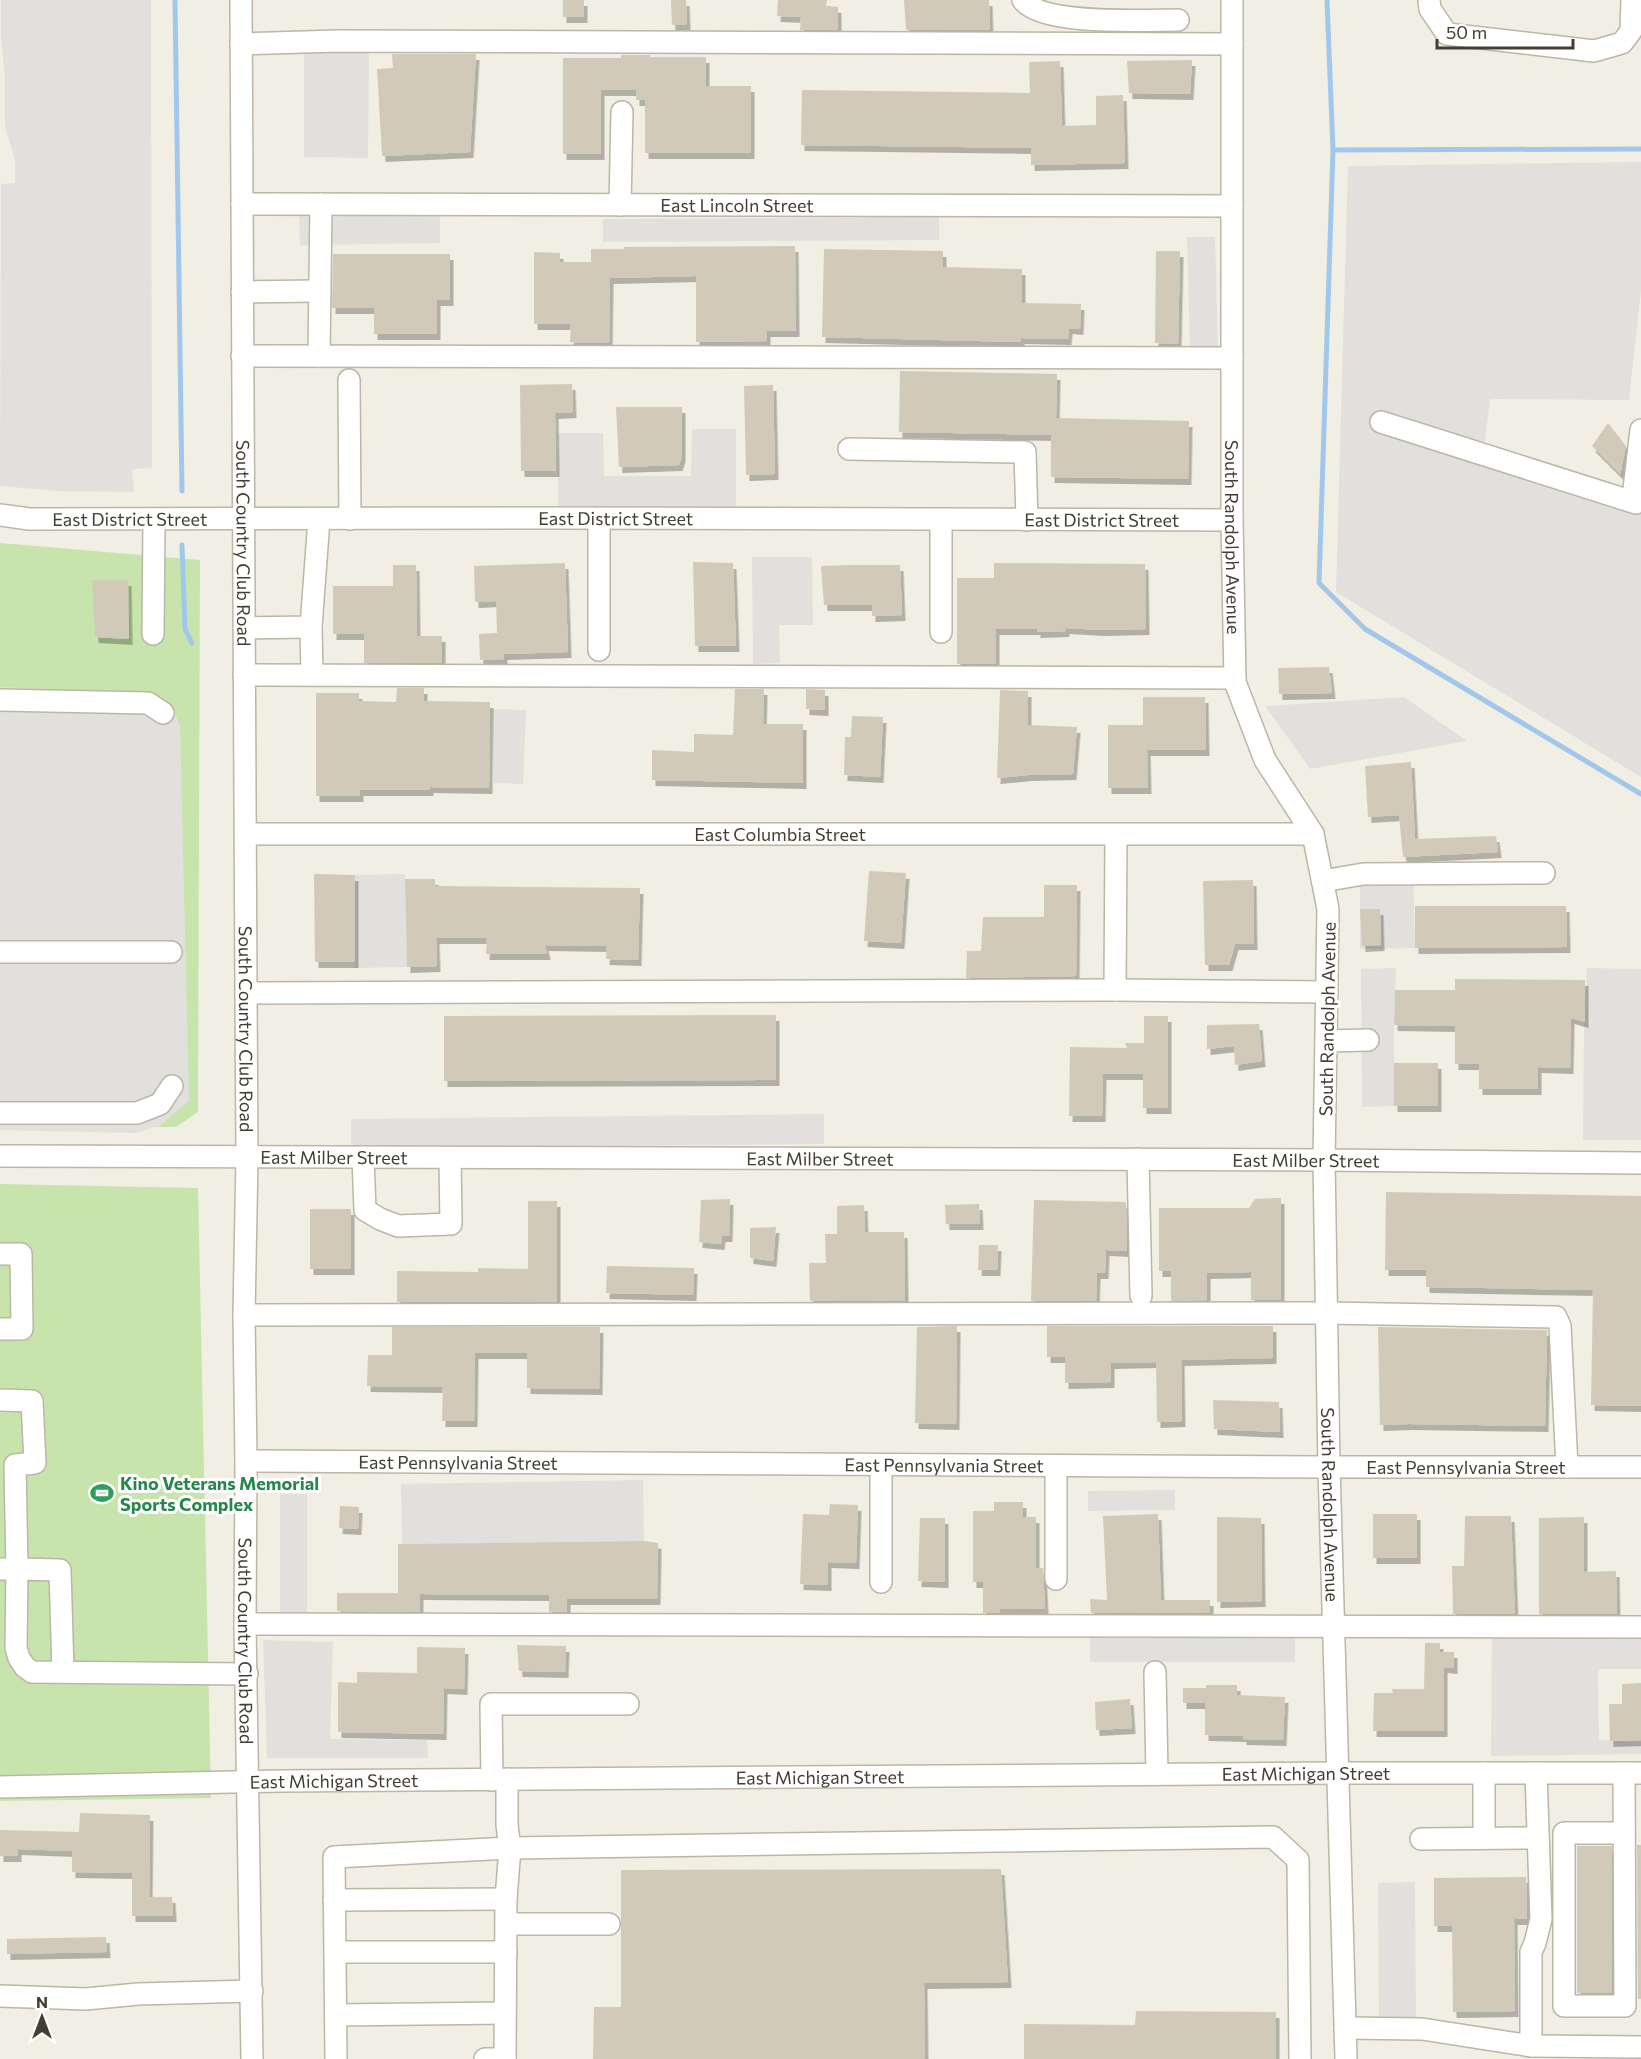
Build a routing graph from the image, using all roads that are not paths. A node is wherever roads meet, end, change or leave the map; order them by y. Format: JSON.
{"nodes":[{"id":1,"x":241,"y":0,"type":"edge"},
{"id":2,"x":1023,"y":0,"type":"edge"},
{"id":3,"x":1232,"y":0,"type":"edge"},
{"id":4,"x":1429,"y":0,"type":"edge"},
{"id":5,"x":1632,"y":0,"type":"edge"},
{"id":6,"x":1178,"y":20,"type":"dead end"},
{"id":7,"x":241,"y":44,"type":"junction"},
{"id":8,"x":1232,"y":44,"type":"junction"},
{"id":9,"x":622,"y":112,"type":"dead end"},
{"id":10,"x":242,"y":204,"type":"junction"},
{"id":11,"x":321,"y":204,"type":"junction"},
{"id":12,"x":620,"y":205,"type":"junction"},
{"id":13,"x":1232,"y":206,"type":"junction"},
{"id":14,"x":320,"y":291,"type":"junction"},
{"id":15,"x":242,"y":292,"type":"junction"},
{"id":16,"x":242,"y":356,"type":"junction"},
{"id":17,"x":319,"y":356,"type":"junction"},
{"id":18,"x":1232,"y":358,"type":"junction"},
{"id":19,"x":349,"y":380,"type":"dead end"},
{"id":20,"x":1381,"y":422,"type":"dead end"},
{"id":21,"x":1641,"y":430,"type":"edge"},
{"id":22,"x":849,"y":449,"type":"dead end"},
{"id":23,"x":0,"y":515,"type":"edge"},
{"id":24,"x":154,"y":519,"type":"junction"},
{"id":25,"x":243,"y":519,"type":"junction"},
{"id":26,"x":319,"y":519,"type":"junction"},
{"id":27,"x":350,"y":519,"type":"junction"},
{"id":28,"x":599,"y":519,"type":"junction"},
{"id":29,"x":941,"y":520,"type":"junction"},
{"id":30,"x":1027,"y":520,"type":"junction"},
{"id":31,"x":1232,"y":520,"type":"junction"},
{"id":32,"x":310,"y":627,"type":"junction"},
{"id":33,"x":244,"y":628,"type":"junction"},
{"id":34,"x":941,"y":632,"type":"dead end"},
{"id":35,"x":153,"y":634,"type":"dead end"},
{"id":36,"x":599,"y":650,"type":"dead end"},
{"id":37,"x":244,"y":675,"type":"junction"},
{"id":38,"x":312,"y":675,"type":"junction"},
{"id":39,"x":1235,"y":678,"type":"junction"},
{"id":40,"x":0,"y":700,"type":"edge"},
{"id":41,"x":163,"y":712,"type":"dead end"},
{"id":42,"x":246,"y":834,"type":"junction"},
{"id":43,"x":1313,"y":834,"type":"junction"},
{"id":44,"x":1116,"y":835,"type":"junction"},
{"id":45,"x":1544,"y":873,"type":"dead end"},
{"id":46,"x":1323,"y":881,"type":"junction"},
{"id":47,"x":0,"y":952,"type":"edge"},
{"id":48,"x":171,"y":952,"type":"dead end"},
{"id":49,"x":1115,"y":990,"type":"junction"},
{"id":50,"x":1327,"y":992,"type":"junction"},
{"id":51,"x":246,"y":993,"type":"junction"},
{"id":52,"x":1368,"y":1040,"type":"dead end"},
{"id":53,"x":1326,"y":1041,"type":"junction"},
{"id":54,"x":172,"y":1086,"type":"dead end"},
{"id":55,"x":0,"y":1113,"type":"edge"},
{"id":56,"x":0,"y":1156,"type":"edge"},
{"id":57,"x":247,"y":1157,"type":"junction"},
{"id":58,"x":363,"y":1157,"type":"junction"},
{"id":59,"x":450,"y":1158,"type":"junction"},
{"id":60,"x":1138,"y":1159,"type":"junction"},
{"id":61,"x":1324,"y":1160,"type":"junction"},
{"id":62,"x":1641,"y":1163,"type":"edge"},
{"id":63,"x":0,"y":1254,"type":"edge"},
{"id":64,"x":1142,"y":1296,"type":"dead end"},
{"id":65,"x":1327,"y":1313,"type":"junction"},
{"id":66,"x":244,"y":1315,"type":"junction"},
{"id":67,"x":0,"y":1329,"type":"edge"},
{"id":68,"x":0,"y":1400,"type":"edge"},
{"id":69,"x":7,"y":1461,"type":"edge"},
{"id":70,"x":246,"y":1461,"type":"junction"},
{"id":71,"x":881,"y":1465,"type":"junction"},
{"id":72,"x":1056,"y":1466,"type":"junction"},
{"id":73,"x":1329,"y":1467,"type":"junction"},
{"id":74,"x":1566,"y":1467,"type":"junction"},
{"id":75,"x":1641,"y":1467,"type":"edge"},
{"id":76,"x":8,"y":1569,"type":"edge"},
{"id":77,"x":1056,"y":1579,"type":"dead end"},
{"id":78,"x":881,"y":1582,"type":"dead end"},
{"id":79,"x":245,"y":1624,"type":"junction"},
{"id":80,"x":1333,"y":1625,"type":"junction"},
{"id":81,"x":1641,"y":1627,"type":"edge"},
{"id":82,"x":63,"y":1672,"type":"junction"},
{"id":83,"x":1155,"y":1672,"type":"dead end"},
{"id":84,"x":247,"y":1674,"type":"junction"},
{"id":85,"x":628,"y":1704,"type":"dead end"},
{"id":86,"x":1338,"y":1773,"type":"junction"},
{"id":87,"x":1484,"y":1773,"type":"junction"},
{"id":88,"x":1536,"y":1773,"type":"junction"},
{"id":89,"x":1632,"y":1773,"type":"edge"},
{"id":90,"x":1157,"y":1774,"type":"junction"},
{"id":91,"x":500,"y":1779,"type":"junction"},
{"id":92,"x":249,"y":1781,"type":"junction"},
{"id":93,"x":0,"y":1787,"type":"edge"},
{"id":94,"x":1624,"y":1833,"type":"junction"},
{"id":95,"x":1484,"y":1838,"type":"junction"},
{"id":96,"x":1538,"y":1838,"type":"junction"},
{"id":97,"x":1421,"y":1839,"type":"dead end"},
{"id":98,"x":510,"y":1848,"type":"junction"},
{"id":99,"x":506,"y":1899,"type":"junction"},
{"id":100,"x":334,"y":1900,"type":"junction"},
{"id":101,"x":506,"y":1924,"type":"junction"},
{"id":102,"x":609,"y":1924,"type":"dead end"},
{"id":103,"x":335,"y":1952,"type":"junction"},
{"id":104,"x":506,"y":1953,"type":"junction"},
{"id":105,"x":252,"y":1991,"type":"junction"},
{"id":106,"x":0,"y":1996,"type":"edge"},
{"id":107,"x":505,"y":2013,"type":"junction"},
{"id":108,"x":336,"y":2015,"type":"junction"},
{"id":109,"x":1345,"y":2028,"type":"junction"},
{"id":110,"x":1531,"y":2046,"type":"junction"},
{"id":111,"x":1641,"y":2047,"type":"edge"},
{"id":112,"x":252,"y":2059,"type":"edge"},
{"id":113,"x":336,"y":2059,"type":"edge"},
{"id":114,"x":485,"y":2059,"type":"edge"},
{"id":115,"x":505,"y":2059,"type":"edge"},
{"id":116,"x":1300,"y":2059,"type":"edge"},
{"id":117,"x":1346,"y":2059,"type":"edge"}],
"edges":[{"from":1,"to":7,"type":"street","name":"South Country Club Road"},
{"from":2,"to":6,"type":"street"},
{"from":3,"to":8,"type":"street","name":"South Randolph Avenue"},
{"from":4,"to":5,"type":"street"},
{"from":7,"to":8,"type":"street"},
{"from":7,"to":10,"type":"street","name":"South Country Club Road"},
{"from":8,"to":13,"type":"street","name":"South Randolph Avenue"},
{"from":9,"to":12,"type":"street"},
{"from":10,"to":11,"type":"street","name":"East Lincoln Street"},
{"from":10,"to":15,"type":"street","name":"South Country Club Road"},
{"from":11,"to":12,"type":"street","name":"East Lincoln Street"},
{"from":11,"to":14,"type":"street"},
{"from":12,"to":13,"type":"street","name":"East Lincoln Street"},
{"from":13,"to":18,"type":"street","name":"South Randolph Avenue"},
{"from":14,"to":15,"type":"street"},
{"from":14,"to":17,"type":"street"},
{"from":15,"to":16,"type":"street","name":"South Country Club Road"},
{"from":16,"to":17,"type":"street"},
{"from":16,"to":25,"type":"street","name":"South Country Club Road"},
{"from":17,"to":18,"type":"street"},
{"from":18,"to":31,"type":"street","name":"South Randolph Avenue"},
{"from":19,"to":27,"type":"street"},
{"from":20,"to":21,"type":"street"},
{"from":22,"to":30,"type":"street"},
{"from":23,"to":24,"type":"street","name":"East District Street"},
{"from":24,"to":25,"type":"street","name":"East District Street"},
{"from":24,"to":35,"type":"street"},
{"from":25,"to":26,"type":"street","name":"East District Street"},
{"from":25,"to":33,"type":"street","name":"South Country Club Road"},
{"from":26,"to":27,"type":"street","name":"East District Street"},
{"from":26,"to":32,"type":"street"},
{"from":27,"to":28,"type":"street","name":"East District Street"},
{"from":28,"to":29,"type":"street","name":"East District Street"},
{"from":28,"to":36,"type":"street"},
{"from":29,"to":30,"type":"street","name":"East District Street"},
{"from":29,"to":34,"type":"street"},
{"from":30,"to":31,"type":"street","name":"East District Street"},
{"from":31,"to":39,"type":"street","name":"South Randolph Avenue"},
{"from":32,"to":33,"type":"street"},
{"from":32,"to":38,"type":"street"},
{"from":33,"to":37,"type":"street","name":"South Country Club Road"},
{"from":37,"to":38,"type":"street"},
{"from":37,"to":42,"type":"street","name":"South Country Club Road"},
{"from":38,"to":39,"type":"street"},
{"from":39,"to":43,"type":"street","name":"South Randolph Avenue"},
{"from":40,"to":41,"type":"street"},
{"from":42,"to":44,"type":"street","name":"East Columbia Street"},
{"from":42,"to":51,"type":"street","name":"South Country Club Road"},
{"from":43,"to":44,"type":"street","name":"East Columbia Street"},
{"from":43,"to":46,"type":"street","name":"South Randolph Avenue"},
{"from":44,"to":49,"type":"street"},
{"from":45,"to":46,"type":"street"},
{"from":46,"to":50,"type":"street","name":"South Randolph Avenue"},
{"from":47,"to":48,"type":"street"},
{"from":49,"to":50,"type":"street"},
{"from":49,"to":51,"type":"street"},
{"from":50,"to":53,"type":"street","name":"South Randolph Avenue"},
{"from":51,"to":57,"type":"street","name":"South Country Club Road"},
{"from":52,"to":53,"type":"street"},
{"from":53,"to":61,"type":"street","name":"South Randolph Avenue"},
{"from":54,"to":55,"type":"street"},
{"from":56,"to":57,"type":"street","name":"East Milber Street"},
{"from":57,"to":58,"type":"street","name":"East Milber Street"},
{"from":57,"to":66,"type":"street","name":"South Country Club Road"},
{"from":58,"to":59,"type":"street","name":"East Milber Street"},
{"from":58,"to":59,"type":"street"},
{"from":59,"to":60,"type":"street","name":"East Milber Street"},
{"from":60,"to":61,"type":"street","name":"East Milber Street"},
{"from":60,"to":64,"type":"street"},
{"from":61,"to":62,"type":"street","name":"East Milber Street"},
{"from":61,"to":65,"type":"street","name":"South Randolph Avenue"},
{"from":63,"to":67,"type":"street"},
{"from":65,"to":66,"type":"street"},
{"from":65,"to":73,"type":"street","name":"South Randolph Avenue"},
{"from":65,"to":74,"type":"street"},
{"from":66,"to":70,"type":"street","name":"South Country Club Road"},
{"from":68,"to":69,"type":"street"},
{"from":69,"to":76,"type":"street"},
{"from":70,"to":71,"type":"street","name":"East Pennsylvania Street"},
{"from":70,"to":79,"type":"street","name":"South Country Club Road"},
{"from":71,"to":72,"type":"street","name":"East Pennsylvania Street"},
{"from":71,"to":78,"type":"street"},
{"from":72,"to":73,"type":"street","name":"East Pennsylvania Street"},
{"from":72,"to":77,"type":"street"},
{"from":73,"to":74,"type":"street","name":"East Pennsylvania Street"},
{"from":73,"to":80,"type":"street","name":"South Randolph Avenue"},
{"from":74,"to":75,"type":"street","name":"East Pennsylvania Street"},
{"from":76,"to":82,"type":"street"},
{"from":76,"to":82,"type":"street"},
{"from":79,"to":80,"type":"street"},
{"from":79,"to":84,"type":"street","name":"South Country Club Road"},
{"from":80,"to":81,"type":"street"},
{"from":80,"to":86,"type":"street","name":"South Randolph Avenue"},
{"from":82,"to":84,"type":"street"},
{"from":83,"to":90,"type":"street"},
{"from":84,"to":92,"type":"street","name":"South Country Club Road"},
{"from":85,"to":91,"type":"street"},
{"from":86,"to":87,"type":"street","name":"East Michigan Street"},
{"from":86,"to":90,"type":"street","name":"East Michigan Street"},
{"from":86,"to":109,"type":"street","name":"South Randolph Avenue"},
{"from":87,"to":88,"type":"street","name":"East Michigan Street"},
{"from":87,"to":95,"type":"street"},
{"from":88,"to":89,"type":"street","name":"East Michigan Street"},
{"from":88,"to":96,"type":"street"},
{"from":89,"to":94,"type":"street"},
{"from":90,"to":91,"type":"street","name":"East Michigan Street"},
{"from":91,"to":92,"type":"street","name":"East Michigan Street"},
{"from":91,"to":98,"type":"street"},
{"from":92,"to":93,"type":"street","name":"East Michigan Street"},
{"from":92,"to":105,"type":"street","name":"South Country Club Road"},
{"from":94,"to":94,"type":"street"},
{"from":95,"to":96,"type":"street"},
{"from":95,"to":97,"type":"street"},
{"from":96,"to":110,"type":"street"},
{"from":98,"to":99,"type":"street"},
{"from":98,"to":100,"type":"street"},
{"from":98,"to":116,"type":"street"},
{"from":99,"to":100,"type":"street"},
{"from":99,"to":101,"type":"street"},
{"from":100,"to":103,"type":"street"},
{"from":101,"to":102,"type":"street"},
{"from":101,"to":104,"type":"street"},
{"from":103,"to":104,"type":"street"},
{"from":103,"to":108,"type":"street"},
{"from":104,"to":107,"type":"street"},
{"from":105,"to":106,"type":"street"},
{"from":105,"to":112,"type":"street","name":"South Country Club Road"},
{"from":107,"to":108,"type":"street"},
{"from":107,"to":115,"type":"street"},
{"from":108,"to":113,"type":"street"},
{"from":109,"to":110,"type":"street"},
{"from":109,"to":117,"type":"street","name":"South Randolph Avenue"},
{"from":110,"to":111,"type":"street"},
{"from":114,"to":115,"type":"street"}]}
